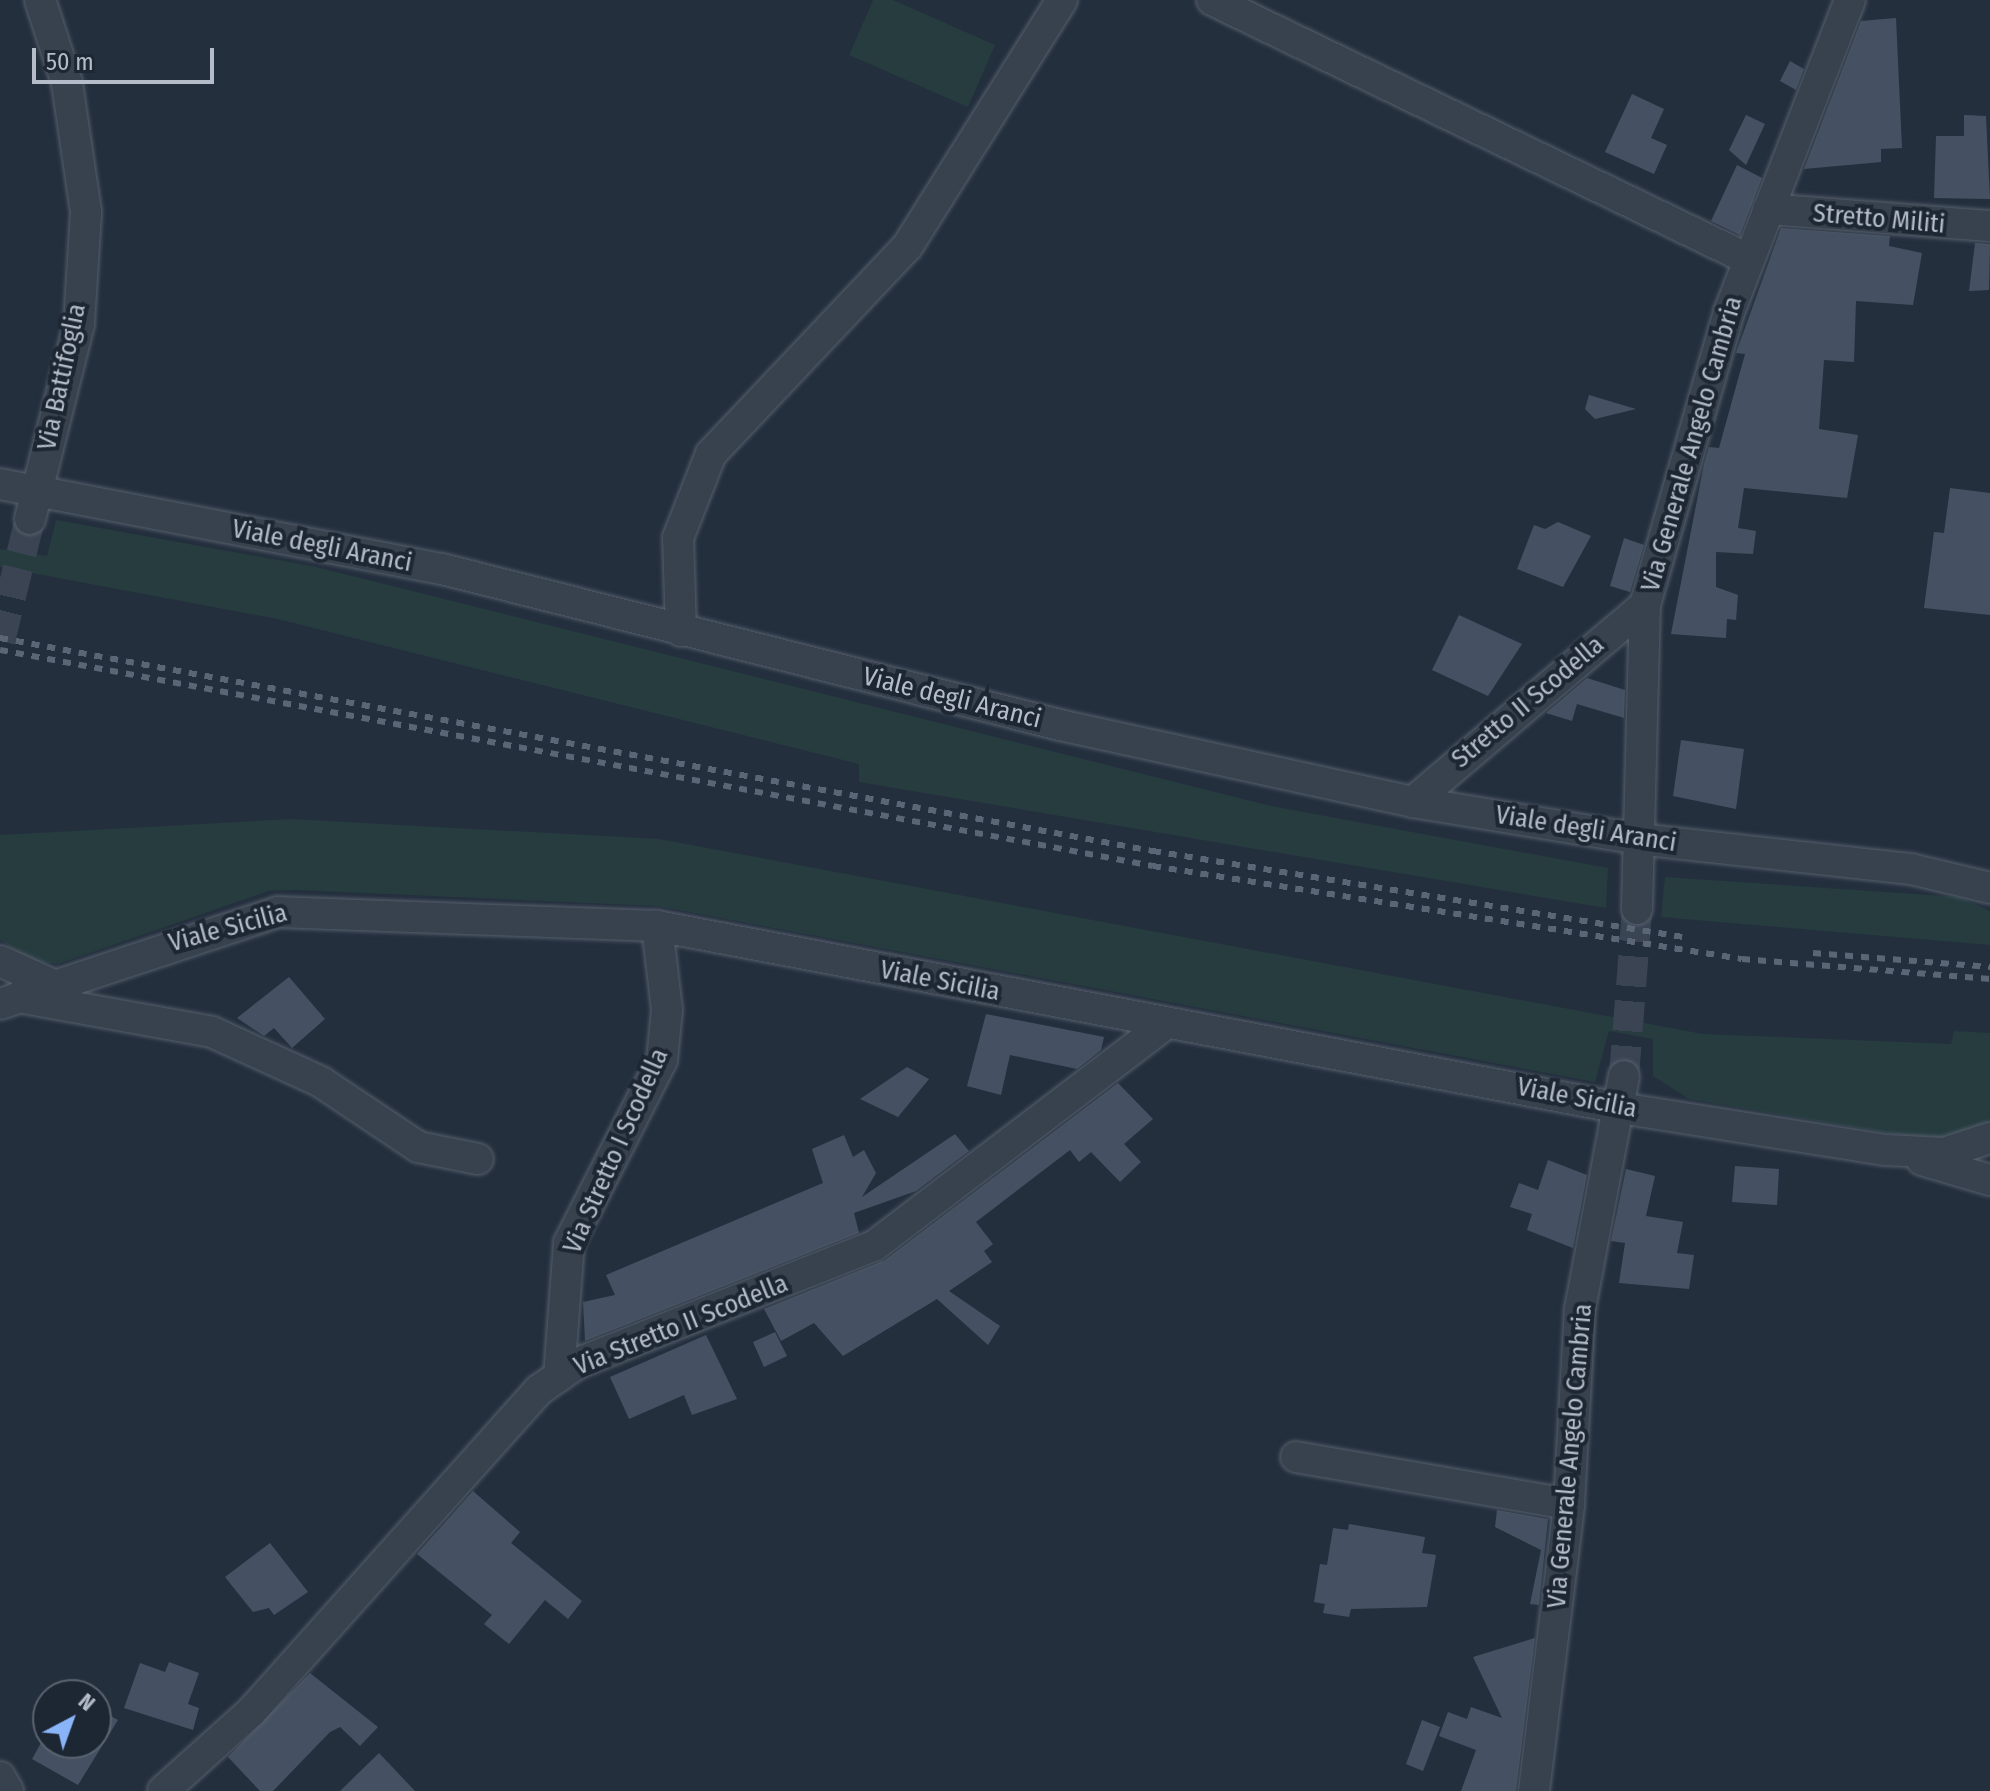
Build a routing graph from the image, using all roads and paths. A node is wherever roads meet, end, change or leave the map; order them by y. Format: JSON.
{"nodes":[{"id":1,"x":40,"y":0,"type":"edge"},
{"id":2,"x":1062,"y":0,"type":"edge"},
{"id":3,"x":1212,"y":0,"type":"edge"},
{"id":4,"x":1850,"y":0,"type":"edge"},
{"id":5,"x":1768,"y":209,"type":"junction"},
{"id":6,"x":1990,"y":226,"type":"edge"},
{"id":7,"x":1748,"y":259,"type":"junction"},
{"id":8,"x":0,"y":484,"type":"edge"},
{"id":9,"x":34,"y":505,"type":"junction"},
{"id":10,"x":1645,"y":605,"type":"junction"},
{"id":11,"x":681,"y":631,"type":"junction"},
{"id":12,"x":1413,"y":802,"type":"junction"},
{"id":13,"x":1638,"y":839,"type":"junction"},
{"id":14,"x":1911,"y":869,"type":"junction"},
{"id":15,"x":1990,"y":871,"type":"edge"},
{"id":16,"x":1990,"y":888,"type":"edge"},
{"id":17,"x":1637,"y":909,"type":"tunnel mouth"},
{"id":18,"x":657,"y":926,"type":"junction"},
{"id":19,"x":0,"y":961,"type":"edge"},
{"id":20,"x":51,"y":984,"type":"junction"},
{"id":21,"x":9,"y":1001,"type":"edge"},
{"id":22,"x":1164,"y":1025,"type":"junction"},
{"id":23,"x":1624,"y":1076,"type":"tunnel mouth"},
{"id":24,"x":1620,"y":1108,"type":"junction"},
{"id":25,"x":1990,"y":1138,"type":"edge"},
{"id":26,"x":1886,"y":1150,"type":"junction"},
{"id":27,"x":478,"y":1159,"type":"dead end"},
{"id":28,"x":1990,"y":1180,"type":"edge"},
{"id":29,"x":559,"y":1376,"type":"junction"},
{"id":30,"x":1296,"y":1457,"type":"dead end"},
{"id":31,"x":1569,"y":1504,"type":"junction"},
{"id":32,"x":0,"y":1777,"type":"edge"},
{"id":33,"x":189,"y":1779,"type":"edge"},
{"id":34,"x":8,"y":1791,"type":"edge"},
{"id":35,"x":163,"y":1791,"type":"edge"},
{"id":36,"x":1534,"y":1791,"type":"edge"}],
"edges":[{"from":1,"to":9,"type":"street","name":"Via Battifoglia"},
{"from":2,"to":11,"type":"street"},
{"from":3,"to":7,"type":"street"},
{"from":4,"to":5,"type":"street","name":"Via Generale Angelo Cambria"},
{"from":5,"to":6,"type":"street","name":"Stretto Militi"},
{"from":5,"to":7,"type":"street","name":"Via Generale Angelo Cambria"},
{"from":7,"to":10,"type":"street","name":"Via Generale Angelo Cambria"},
{"from":8,"to":9,"type":"street","name":"Viale degli Aranci"},
{"from":9,"to":11,"type":"street","name":"Viale degli Aranci"},
{"from":10,"to":12,"type":"street","name":"Stretto II Scodella"},
{"from":10,"to":13,"type":"street","name":"Via Generale Angelo Cambria"},
{"from":11,"to":12,"type":"street","name":"Viale degli Aranci"},
{"from":12,"to":13,"type":"street","name":"Viale degli Aranci"},
{"from":13,"to":14,"type":"street","name":"Viale degli Aranci"},
{"from":13,"to":17,"type":"street","name":"Via Generale Angelo Cambria"},
{"from":14,"to":15,"type":"street"},
{"from":14,"to":16,"type":"street"},
{"from":18,"to":20,"type":"street","name":"Viale Sicilia"},
{"from":18,"to":22,"type":"street","name":"Viale Sicilia"},
{"from":18,"to":29,"type":"street","name":"Via Stretto I Scodella"},
{"from":19,"to":20,"type":"street"},
{"from":20,"to":21,"type":"street","name":"Viale Sicilia"},
{"from":21,"to":27,"type":"street"},
{"from":22,"to":24,"type":"street","name":"Viale Sicilia"},
{"from":22,"to":29,"type":"street","name":"Via Stretto II Scodella"},
{"from":23,"to":24,"type":"street","name":"Via Generale Angelo Cambria"},
{"from":24,"to":26,"type":"street","name":"Viale Sicilia"},
{"from":24,"to":31,"type":"street","name":"Via Generale Angelo Cambria"},
{"from":25,"to":26,"type":"street"},
{"from":26,"to":28,"type":"street"},
{"from":29,"to":33,"type":"street","name":"Via Stretto II Scodella"},
{"from":30,"to":31,"type":"street"},
{"from":31,"to":36,"type":"street","name":"Via Generale Angelo Cambria"},
{"from":32,"to":34,"type":"street"},
{"from":33,"to":35,"type":"street","name":"Via Stretto II Scodella"}]}
